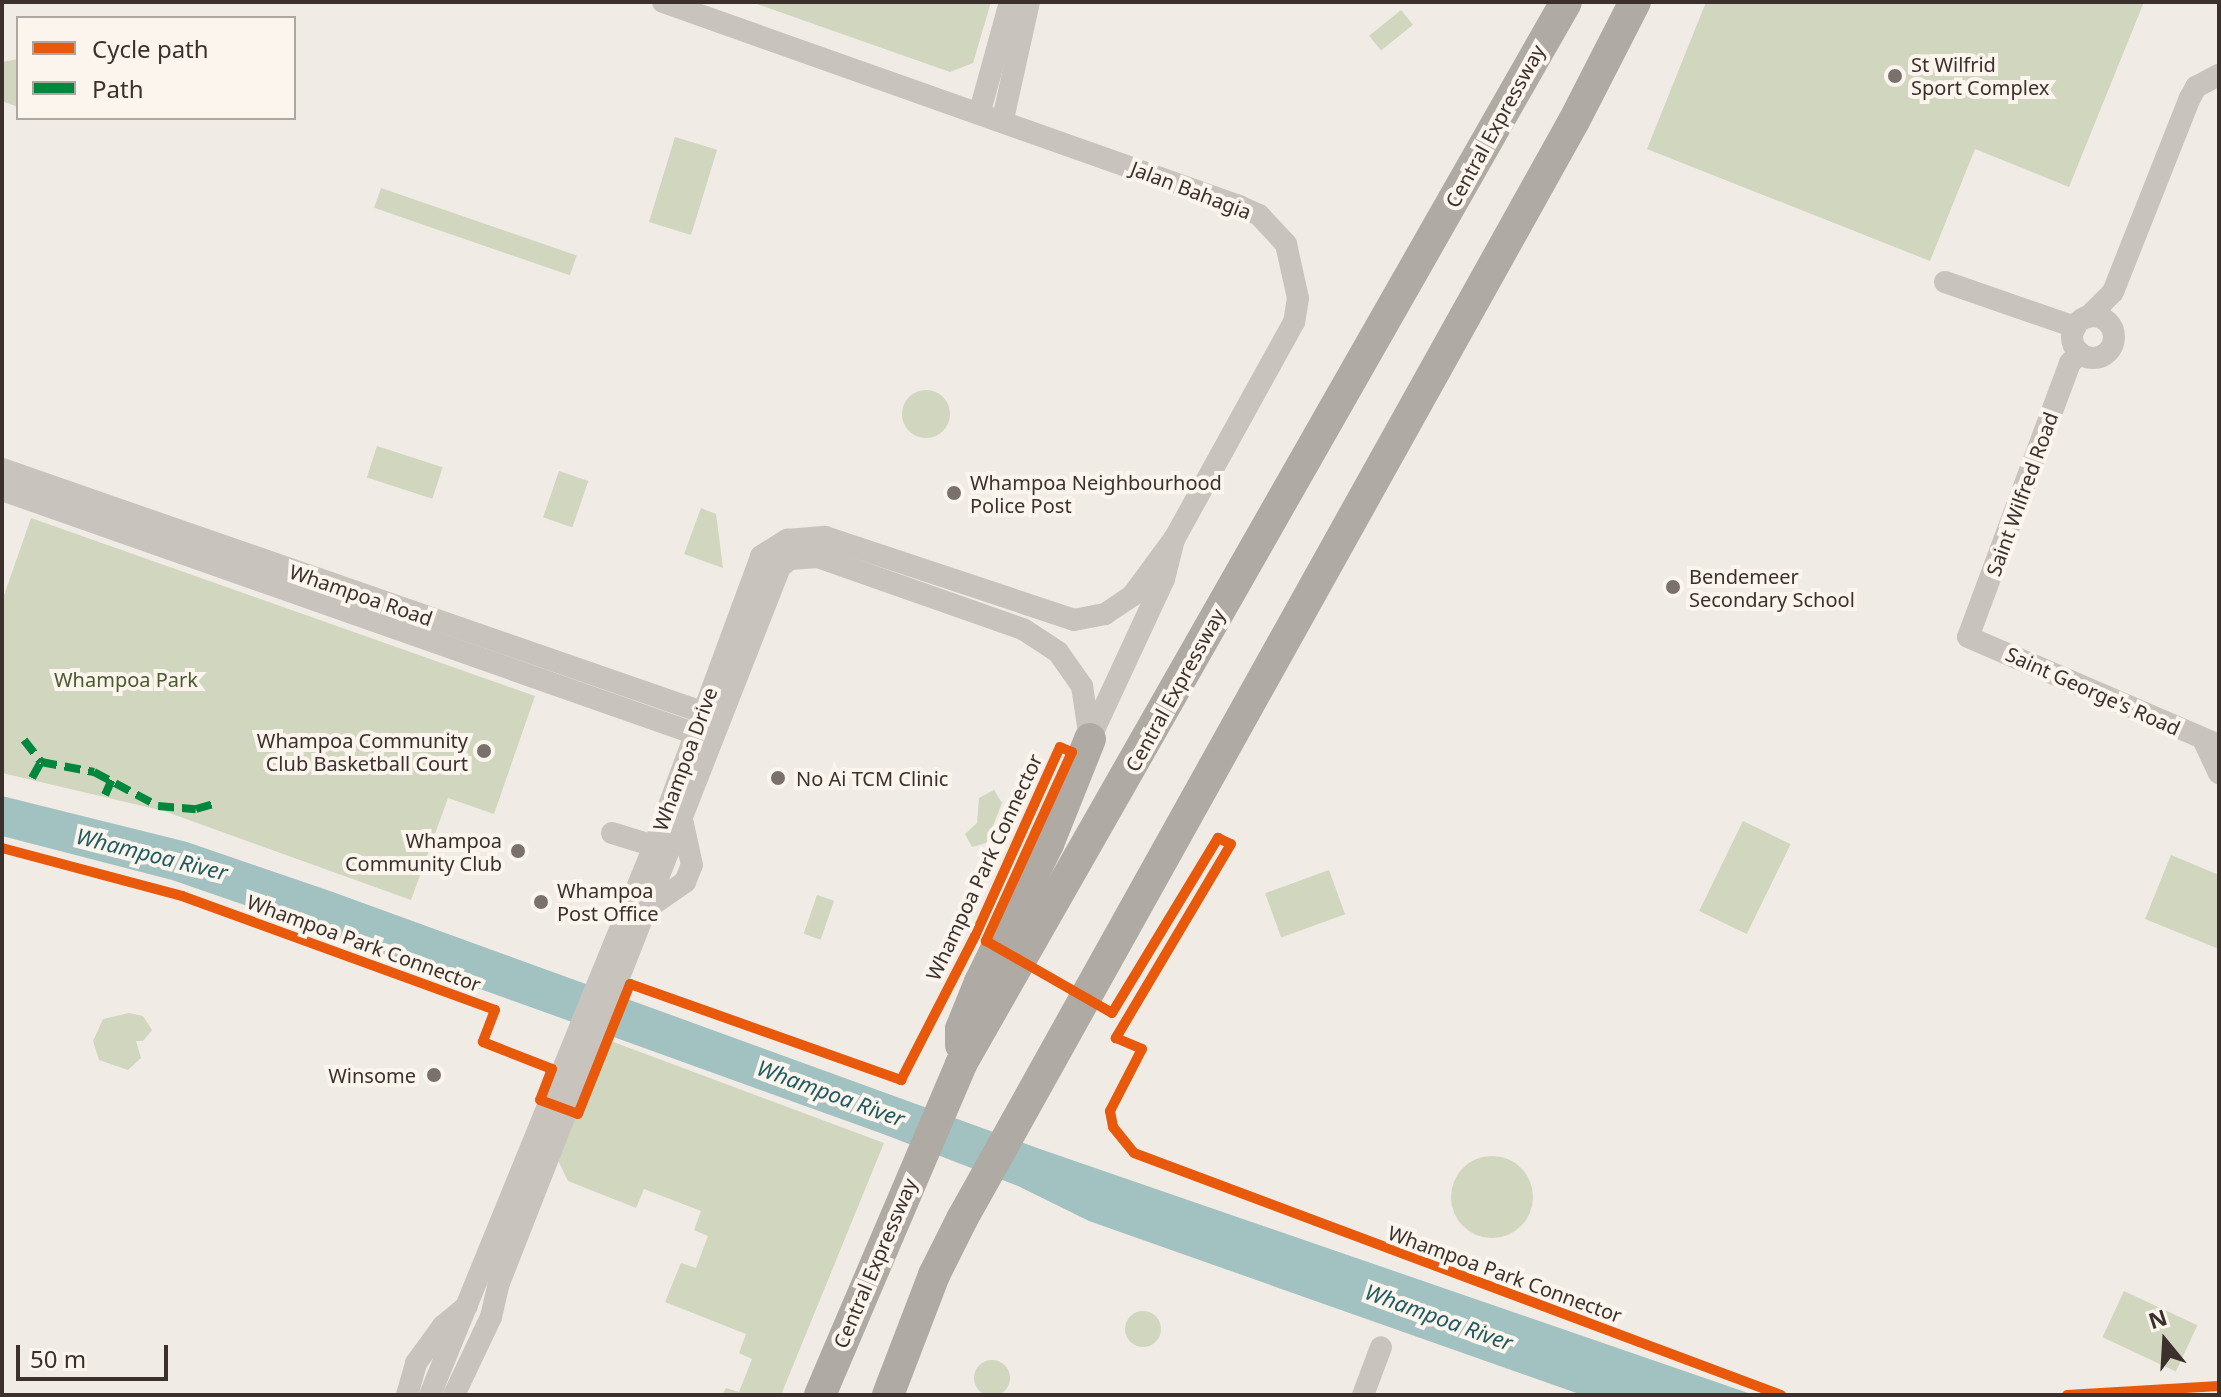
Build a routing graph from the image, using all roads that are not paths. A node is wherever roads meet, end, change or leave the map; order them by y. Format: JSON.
{"nodes":[{"id":1,"x":663,"y":2,"type":"edge"},
{"id":2,"x":1010,"y":2,"type":"edge"},
{"id":3,"x":1029,"y":2,"type":"edge"},
{"id":4,"x":1566,"y":2,"type":"edge"},
{"id":5,"x":1635,"y":2,"type":"edge"},
{"id":6,"x":2219,"y":75,"type":"edge"},
{"id":7,"x":980,"y":111,"type":"junction"},
{"id":8,"x":1003,"y":119,"type":"junction"},
{"id":9,"x":1945,"y":282,"type":"dead end"},
{"id":10,"x":2113,"y":292,"type":"junction"},
{"id":11,"x":2082,"y":322,"type":"junction"},
{"id":12,"x":2114,"y":334,"type":"junction"},
{"id":13,"x":2080,"y":353,"type":"junction"},
{"id":14,"x":2,"y":469,"type":"edge"},
{"id":15,"x":2,"y":490,"type":"edge"},
{"id":16,"x":1174,"y":539,"type":"junction"},
{"id":17,"x":1968,"y":637,"type":"joint"},
{"id":18,"x":712,"y":715,"type":"junction"},
{"id":19,"x":704,"y":737,"type":"junction"},
{"id":20,"x":1090,"y":739,"type":"junction"},
{"id":21,"x":2211,"y":742,"type":"edge"},
{"id":22,"x":2219,"y":773,"type":"edge"},
{"id":23,"x":612,"y":833,"type":"dead end"},
{"id":24,"x":654,"y":846,"type":"junction"},
{"id":25,"x":617,"y":963,"type":"junction"},
{"id":26,"x":586,"y":1040,"type":"junction"},
{"id":27,"x":956,"y":1075,"type":"junction"},
{"id":28,"x":471,"y":1303,"type":"junction"},
{"id":29,"x":1381,"y":1347,"type":"dead end"},
{"id":30,"x":407,"y":1395,"type":"edge"},
{"id":31,"x":430,"y":1395,"type":"edge"},
{"id":32,"x":454,"y":1395,"type":"edge"},
{"id":33,"x":820,"y":1395,"type":"edge"},
{"id":34,"x":888,"y":1395,"type":"edge"},
{"id":35,"x":1363,"y":1395,"type":"edge"}],
"edges":[{"from":1,"to":7,"type":"street","name":"Jalan Bahagia"},
{"from":2,"to":7,"type":"street"},
{"from":3,"to":8,"type":"street"},
{"from":4,"to":27,"type":"highway","name":"Central Expressway"},
{"from":5,"to":34,"type":"highway"},
{"from":6,"to":10,"type":"street"},
{"from":7,"to":8,"type":"street","name":"Jalan Bahagia"},
{"from":8,"to":16,"type":"street","name":"Jalan Bahagia"},
{"from":9,"to":11,"type":"street"},
{"from":10,"to":11,"type":"street"},
{"from":10,"to":12,"type":"street"},
{"from":11,"to":12,"type":"street"},
{"from":11,"to":13,"type":"street"},
{"from":12,"to":13,"type":"street"},
{"from":13,"to":17,"type":"street","name":"Saint Wilfred Road"},
{"from":14,"to":18,"type":"street","name":"Whampoa Road"},
{"from":15,"to":19,"type":"street","name":"Whampoa Road"},
{"from":16,"to":18,"type":"street","name":"Whampoa Drive"},
{"from":16,"to":20,"type":"street","name":"Jalan Bahagia"},
{"from":17,"to":21,"type":"street","name":"Saint George's Road"},
{"from":18,"to":19,"type":"street","name":"Whampoa Drive"},
{"from":18,"to":20,"type":"street","name":"Whampoa Drive"},
{"from":19,"to":24,"type":"street","name":"Whampoa Drive"},
{"from":19,"to":25,"type":"street","name":"Whampoa Drive"},
{"from":20,"to":27,"type":"highway"},
{"from":21,"to":22,"type":"street"},
{"from":23,"to":24,"type":"street"},
{"from":24,"to":25,"type":"street","name":"Whampoa Drive"},
{"from":25,"to":26,"type":"street","name":"Whampoa Drive"},
{"from":26,"to":28,"type":"street","name":"Whampoa Drive"},
{"from":26,"to":32,"type":"street","name":"Whampoa Drive"},
{"from":27,"to":33,"type":"highway","name":"Central Expressway"},
{"from":28,"to":30,"type":"street"},
{"from":28,"to":31,"type":"street","name":"Whampoa Drive"},
{"from":29,"to":35,"type":"street"}]}
